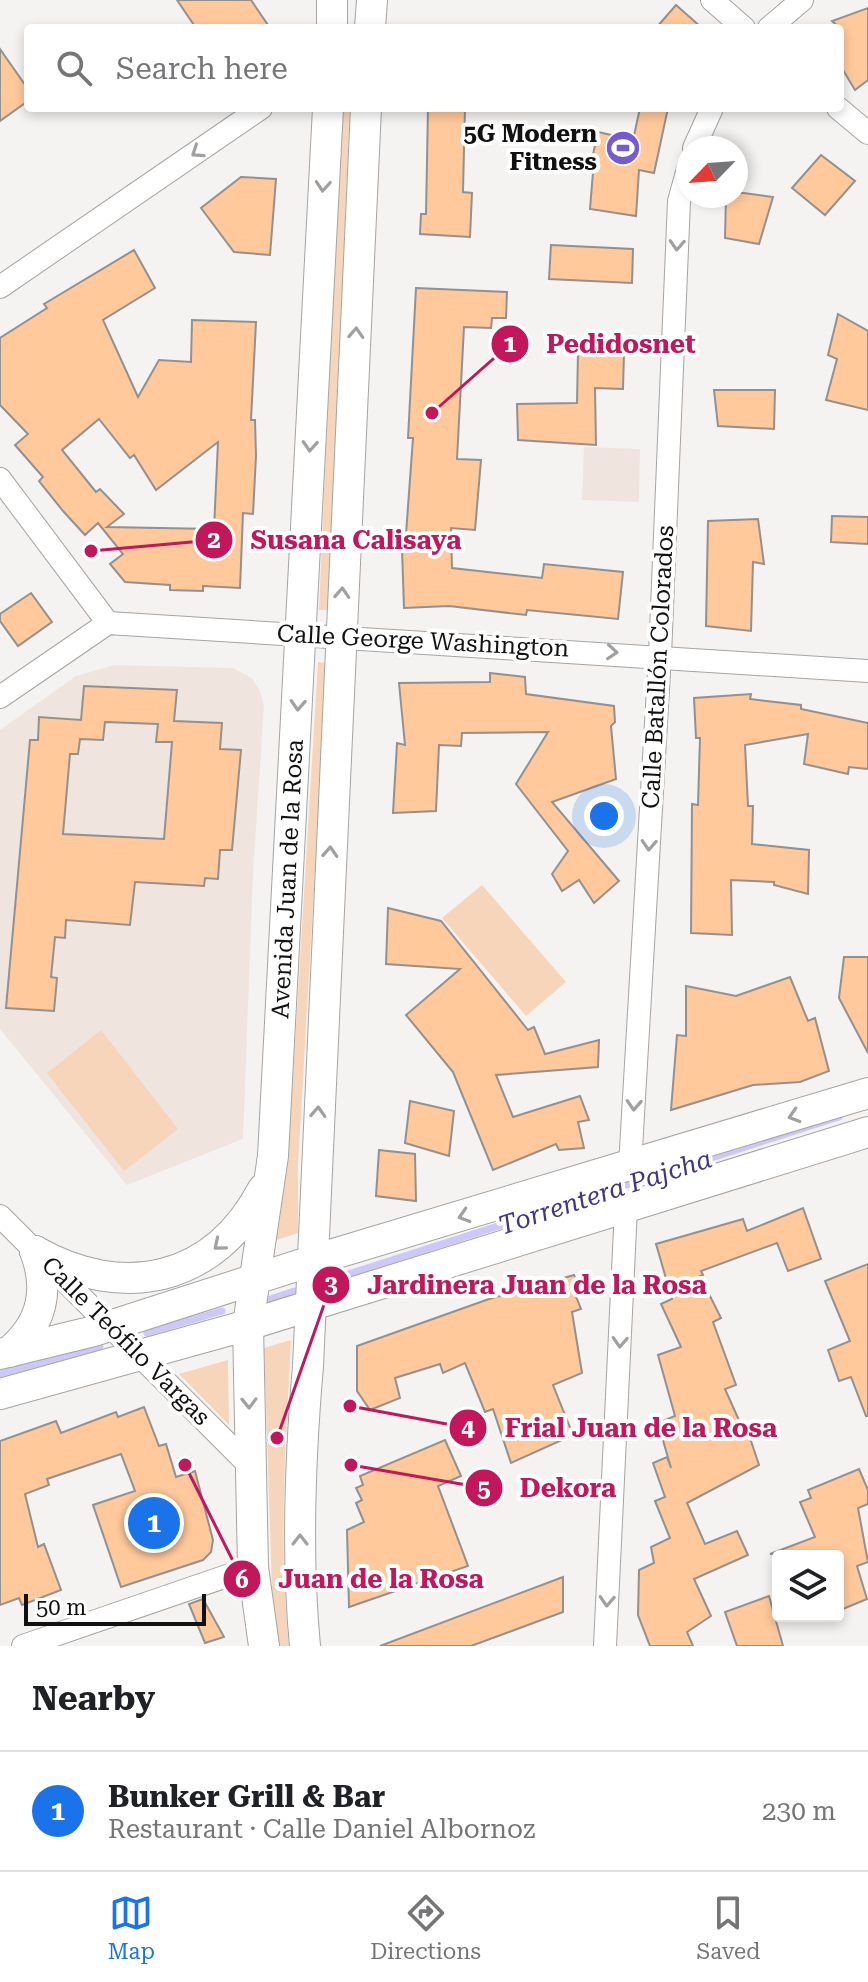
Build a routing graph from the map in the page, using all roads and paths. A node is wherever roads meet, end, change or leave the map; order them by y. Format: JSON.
{"nodes":[{"id":1,"x":332,"y":0,"type":"edge"},
{"id":2,"x":372,"y":0,"type":"edge"},
{"id":3,"x":712,"y":0,"type":"edge"},
{"id":4,"x":802,"y":0,"type":"edge"},
{"id":5,"x":332,"y":24,"type":"edge"},
{"id":6,"x":370,"y":24,"type":"edge"},
{"id":7,"x":739,"y":24,"type":"edge"},
{"id":8,"x":774,"y":24,"type":"edge"},
{"id":9,"x":255,"y":112,"type":"edge"},
{"id":10,"x":328,"y":112,"type":"edge"},
{"id":11,"x":366,"y":112,"type":"edge"},
{"id":12,"x":710,"y":112,"type":"edge"},
{"id":13,"x":843,"y":112,"type":"edge"},
{"id":14,"x":868,"y":133,"type":"edge"},
{"id":15,"x":699,"y":136,"type":"edge"},
{"id":16,"x":679,"y":208,"type":"edge"},
{"id":17,"x":0,"y":287,"type":"edge"},
{"id":18,"x":0,"y":479,"type":"edge"},
{"id":19,"x":108,"y":623,"type":"junction"},
{"id":20,"x":301,"y":634,"type":"junction"},
{"id":21,"x":339,"y":635,"type":"junction"},
{"id":22,"x":660,"y":655,"type":"junction"},
{"id":23,"x":868,"y":671,"type":"edge"},
{"id":24,"x":0,"y":697,"type":"edge"},
{"id":25,"x":868,"y":1093,"type":"edge"},
{"id":26,"x":868,"y":1132,"type":"edge"},
{"id":27,"x":273,"y":1156,"type":"junction"},
{"id":28,"x":630,"y":1166,"type":"junction"},
{"id":29,"x":626,"y":1208,"type":"junction"},
{"id":30,"x":0,"y":1216,"type":"edge"},
{"id":31,"x":35,"y":1251,"type":"junction"},
{"id":32,"x":310,"y":1261,"type":"junction"},
{"id":33,"x":252,"y":1279,"type":"junction"},
{"id":34,"x":308,"y":1305,"type":"junction"},
{"id":35,"x":110,"y":1325,"type":"junction"},
{"id":36,"x":248,"y":1325,"type":"junction"},
{"id":37,"x":5,"y":1353,"type":"edge"},
{"id":38,"x":142,"y":1356,"type":"junction"},
{"id":39,"x":0,"y":1394,"type":"edge"},
{"id":40,"x":250,"y":1466,"type":"junction"},
{"id":41,"x":253,"y":1567,"type":"junction"},
{"id":42,"x":23,"y":1646,"type":"edge"},
{"id":43,"x":264,"y":1646,"type":"edge"},
{"id":44,"x":305,"y":1646,"type":"edge"},
{"id":45,"x":605,"y":1646,"type":"edge"}],
"edges":[{"from":1,"to":5,"type":"main road"},
{"from":2,"to":6,"type":"main road"},
{"from":3,"to":7,"type":"street"},
{"from":4,"to":8,"type":"street"},
{"from":9,"to":17,"type":"street","one_way":true},
{"from":10,"to":20,"type":"main road","name":"Avenida Juan de la Rosa","one_way":true},
{"from":21,"to":11,"type":"main road","name":"Avenida Juan de la Rosa","one_way":true},
{"from":12,"to":15,"type":"street"},
{"from":13,"to":14,"type":"street"},
{"from":16,"to":22,"type":"street","name":"Calle Batallón Colorados","one_way":true},
{"from":18,"to":19,"type":"street"},
{"from":19,"to":20,"type":"street","name":"Calle George Washington"},
{"from":19,"to":24,"type":"street"},
{"from":20,"to":21,"type":"street","name":"Calle George Washington"},
{"from":20,"to":27,"type":"main road","name":"Avenida Juan de la Rosa","one_way":true},
{"from":21,"to":22,"type":"street","name":"Calle George Washington","one_way":true},
{"from":32,"to":21,"type":"main road","name":"Avenida Juan de la Rosa","one_way":true},
{"from":22,"to":23,"type":"street","name":"Calle George Washington"},
{"from":22,"to":28,"type":"street","name":"Calle Batallón Colorados","one_way":true},
{"from":25,"to":28,"type":"main road","one_way":true},
{"from":26,"to":29,"type":"main road"},
{"from":27,"to":31,"type":"main road","one_way":true},
{"from":27,"to":33,"type":"main road","name":"Avenida Juan de la Rosa"},
{"from":28,"to":32,"type":"main road","one_way":true},
{"from":29,"to":34,"type":"main road"},
{"from":29,"to":45,"type":"street","one_way":true},
{"from":30,"to":31,"type":"street","name":"Calle Teófilo Vargas"},
{"from":31,"to":35,"type":"street","name":"Calle Teófilo Vargas"},
{"from":31,"to":37,"type":"main road"},
{"from":32,"to":33,"type":"main road"},
{"from":32,"to":34,"type":"main road","name":"Avenida Juan de la Rosa"},
{"from":33,"to":35,"type":"main road"},
{"from":33,"to":36,"type":"main road","name":"Avenida Juan de la Rosa"},
{"from":34,"to":36,"type":"main road"},
{"from":44,"to":34,"type":"main road","name":"Avenida Juan de la Rosa","one_way":true},
{"from":35,"to":37,"type":"main road"},
{"from":35,"to":38,"type":"street","name":"Calle Teófilo Vargas"},
{"from":36,"to":38,"type":"main road"},
{"from":36,"to":40,"type":"main road","name":"Avenida Juan de la Rosa","one_way":true},
{"from":38,"to":39,"type":"main road"},
{"from":38,"to":40,"type":"street","name":"Calle Teófilo Vargas"},
{"from":40,"to":41,"type":"main road","name":"Avenida Juan de la Rosa"},
{"from":41,"to":42,"type":"street"},
{"from":41,"to":43,"type":"main road","name":"Avenida Juan de la Rosa"}]}
